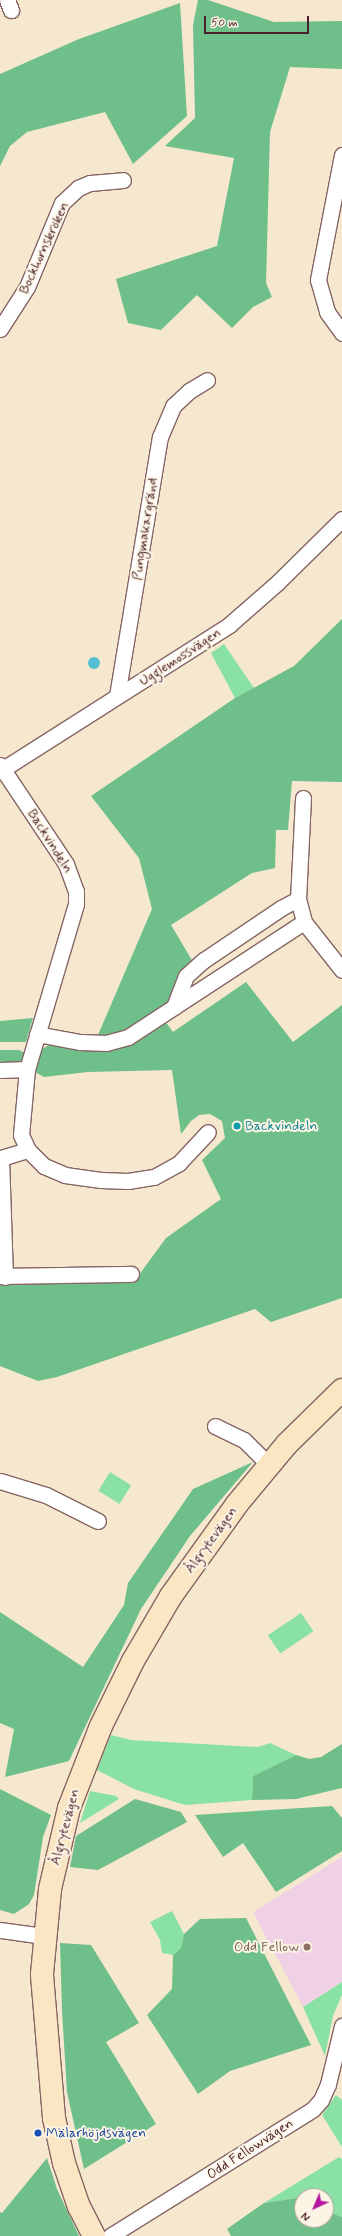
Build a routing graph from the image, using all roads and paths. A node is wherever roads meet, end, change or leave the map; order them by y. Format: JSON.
{"nodes":[{"id":1,"x":342,"y":155,"type":"edge"},
{"id":2,"x":123,"y":180,"type":"dead end"},
{"id":3,"x":0,"y":329,"type":"edge"},
{"id":4,"x":342,"y":333,"type":"edge"},
{"id":5,"x":207,"y":380,"type":"dead end"},
{"id":6,"x":342,"y":519,"type":"edge"},
{"id":7,"x":117,"y":696,"type":"junction"},
{"id":8,"x":1,"y":768,"type":"edge"},
{"id":9,"x":303,"y":798,"type":"dead end"},
{"id":10,"x":298,"y":900,"type":"junction"},
{"id":11,"x":304,"y":922,"type":"junction"},
{"id":12,"x":342,"y":970,"type":"edge"},
{"id":13,"x":174,"y":1007,"type":"junction"},
{"id":14,"x":37,"y":1034,"type":"junction"},
{"id":15,"x":27,"y":1069,"type":"junction"},
{"id":16,"x":0,"y":1070,"type":"edge"},
{"id":17,"x":208,"y":1132,"type":"dead end"},
{"id":18,"x":28,"y":1150,"type":"junction"},
{"id":19,"x":131,"y":1274,"type":"dead end"},
{"id":20,"x":3,"y":1277,"type":"edge"},
{"id":21,"x":342,"y":1390,"type":"edge"},
{"id":22,"x":215,"y":1426,"type":"dead end"},
{"id":23,"x":269,"y":1465,"type":"junction"},
{"id":24,"x":0,"y":1481,"type":"edge"},
{"id":25,"x":98,"y":1521,"type":"dead end"},
{"id":26,"x":0,"y":1930,"type":"edge"},
{"id":27,"x":44,"y":1936,"type":"junction"},
{"id":28,"x":342,"y":2026,"type":"edge"},
{"id":29,"x":94,"y":2236,"type":"edge"},
{"id":30,"x":110,"y":2236,"type":"edge"}],
"edges":[{"from":1,"to":4,"type":"street"},
{"from":2,"to":3,"type":"street","name":"Bockhornskröken"},
{"from":5,"to":7,"type":"street","name":"Pungmakargränd"},
{"from":6,"to":7,"type":"street","name":"Ugglemossvägen"},
{"from":7,"to":8,"type":"street","name":"Ugglemossvägen"},
{"from":8,"to":14,"type":"street","name":"Backvindeln"},
{"from":9,"to":10,"type":"street"},
{"from":10,"to":11,"type":"street"},
{"from":10,"to":13,"type":"street"},
{"from":11,"to":12,"type":"street"},
{"from":11,"to":13,"type":"street"},
{"from":13,"to":14,"type":"street"},
{"from":14,"to":15,"type":"street","name":"Backvindeln"},
{"from":15,"to":16,"type":"street"},
{"from":15,"to":18,"type":"street","name":"Backvindeln"},
{"from":17,"to":18,"type":"street","name":"Backvindeln"},
{"from":18,"to":20,"type":"street"},
{"from":19,"to":20,"type":"street"},
{"from":21,"to":23,"type":"street","name":"Ålgrytevägen"},
{"from":22,"to":23,"type":"street"},
{"from":23,"to":27,"type":"street","name":"Ålgrytevägen"},
{"from":24,"to":25,"type":"street"},
{"from":26,"to":27,"type":"street"},
{"from":27,"to":29,"type":"street","name":"Ålgrytevägen"},
{"from":28,"to":30,"type":"street","name":"Odd Fellowvägen"}]}
